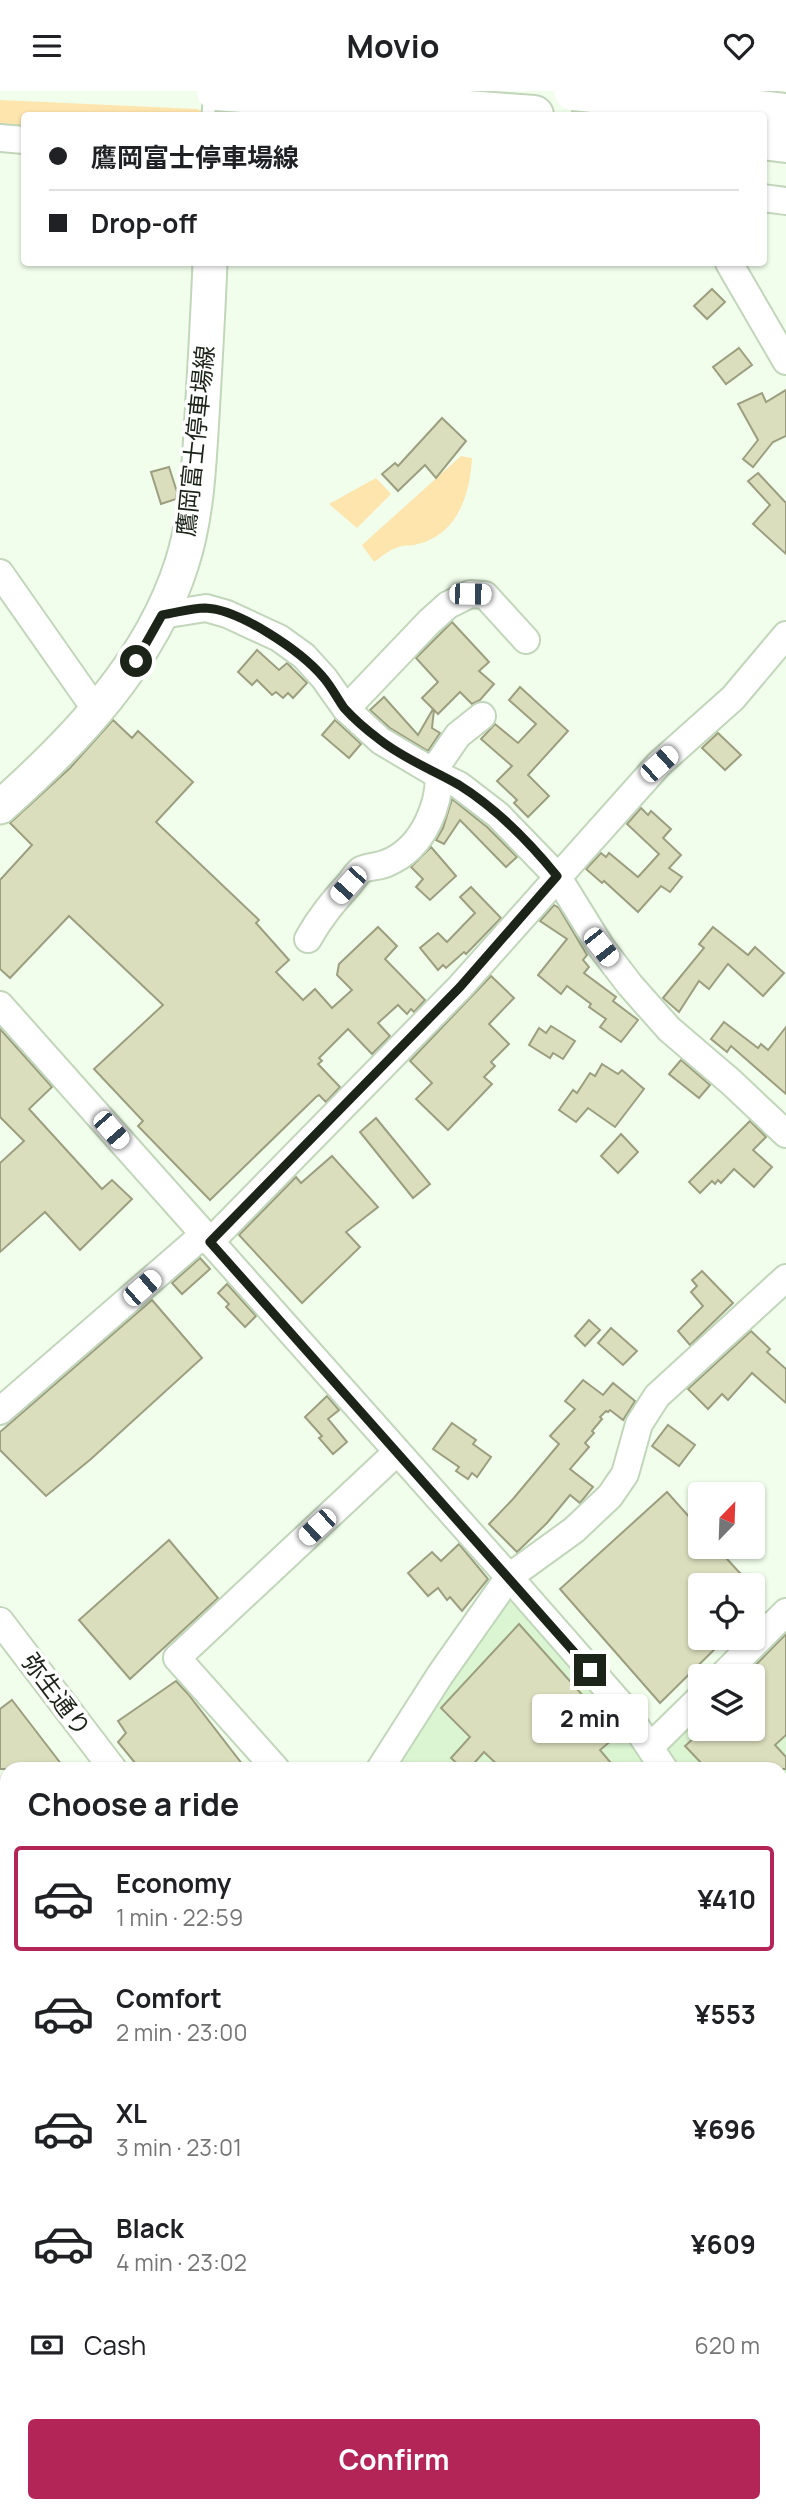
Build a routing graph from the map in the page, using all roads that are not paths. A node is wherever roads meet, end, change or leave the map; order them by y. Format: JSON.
{"nodes":[{"id":1,"x":218,"y":91,"type":"edge"},
{"id":2,"x":573,"y":91,"type":"edge"},
{"id":3,"x":625,"y":91,"type":"edge"},
{"id":4,"x":219,"y":112,"type":"edge"},
{"id":5,"x":496,"y":112,"type":"edge"},
{"id":6,"x":638,"y":112,"type":"edge"},
{"id":7,"x":786,"y":113,"type":"edge"},
{"id":8,"x":0,"y":138,"type":"edge"},
{"id":9,"x":21,"y":140,"type":"edge"},
{"id":10,"x":767,"y":141,"type":"edge"},
{"id":11,"x":786,"y":143,"type":"edge"},
{"id":12,"x":767,"y":199,"type":"edge"},
{"id":13,"x":786,"y":201,"type":"edge"},
{"id":14,"x":211,"y":266,"type":"edge"},
{"id":15,"x":731,"y":266,"type":"edge"},
{"id":16,"x":786,"y":361,"type":"edge"},
{"id":17,"x":0,"y":572,"type":"edge"},
{"id":18,"x":162,"y":615,"type":"junction"},
{"id":19,"x":786,"y":635,"type":"edge"},
{"id":20,"x":526,"y":639,"type":"dead end"},
{"id":21,"x":346,"y":709,"type":"junction"},
{"id":22,"x":96,"y":710,"type":"junction"},
{"id":23,"x":482,"y":716,"type":"dead end"},
{"id":24,"x":440,"y":776,"type":"junction"},
{"id":25,"x":0,"y":807,"type":"edge"},
{"id":26,"x":557,"y":876,"type":"junction"},
{"id":27,"x":308,"y":939,"type":"dead end"},
{"id":28,"x":0,"y":1005,"type":"edge"},
{"id":29,"x":786,"y":1134,"type":"edge"},
{"id":30,"x":206,"y":1239,"type":"junction"},
{"id":31,"x":786,"y":1278,"type":"edge"},
{"id":32,"x":0,"y":1411,"type":"edge"},
{"id":33,"x":397,"y":1452,"type":"junction"},
{"id":34,"x":509,"y":1577,"type":"junction"},
{"id":35,"x":786,"y":1612,"type":"edge"},
{"id":36,"x":0,"y":1621,"type":"edge"},
{"id":37,"x":734,"y":1664,"type":"edge"},
{"id":38,"x":688,"y":1715,"type":"edge"},
{"id":39,"x":657,"y":1758,"type":"edge"},
{"id":40,"x":108,"y":1762,"type":"edge"},
{"id":41,"x":270,"y":1762,"type":"edge"},
{"id":42,"x":384,"y":1762,"type":"edge"}],
"edges":[{"from":1,"to":4,"type":"main road"},
{"from":1,"to":5,"type":"highway","bridge":true},
{"from":2,"to":7,"type":"highway","bridge":true},
{"from":3,"to":6,"type":"street"},
{"from":8,"to":9,"type":"street"},
{"from":10,"to":11,"type":"highway"},
{"from":12,"to":13,"type":"street"},
{"from":14,"to":18,"type":"main road","name":"鷹岡富士停車場線"},
{"from":15,"to":16,"type":"street"},
{"from":17,"to":22,"type":"street"},
{"from":18,"to":21,"type":"street"},
{"from":18,"to":22,"type":"main road","name":"鷹岡富士停車場線"},
{"from":19,"to":26,"type":"street"},
{"from":20,"to":21,"type":"street"},
{"from":21,"to":24,"type":"street"},
{"from":22,"to":25,"type":"main road","name":"鷹岡富士停車場線"},
{"from":23,"to":24,"type":"street"},
{"from":24,"to":26,"type":"street"},
{"from":24,"to":27,"type":"street"},
{"from":26,"to":29,"type":"street"},
{"from":26,"to":30,"type":"street"},
{"from":28,"to":30,"type":"street"},
{"from":30,"to":32,"type":"street"},
{"from":30,"to":33,"type":"street"},
{"from":31,"to":34,"type":"street"},
{"from":33,"to":34,"type":"street"},
{"from":33,"to":41,"type":"street"},
{"from":34,"to":39,"type":"street"},
{"from":34,"to":42,"type":"street"},
{"from":35,"to":37,"type":"street"},
{"from":36,"to":40,"type":"street","name":"弥生通り"},
{"from":38,"to":39,"type":"street"}]}
